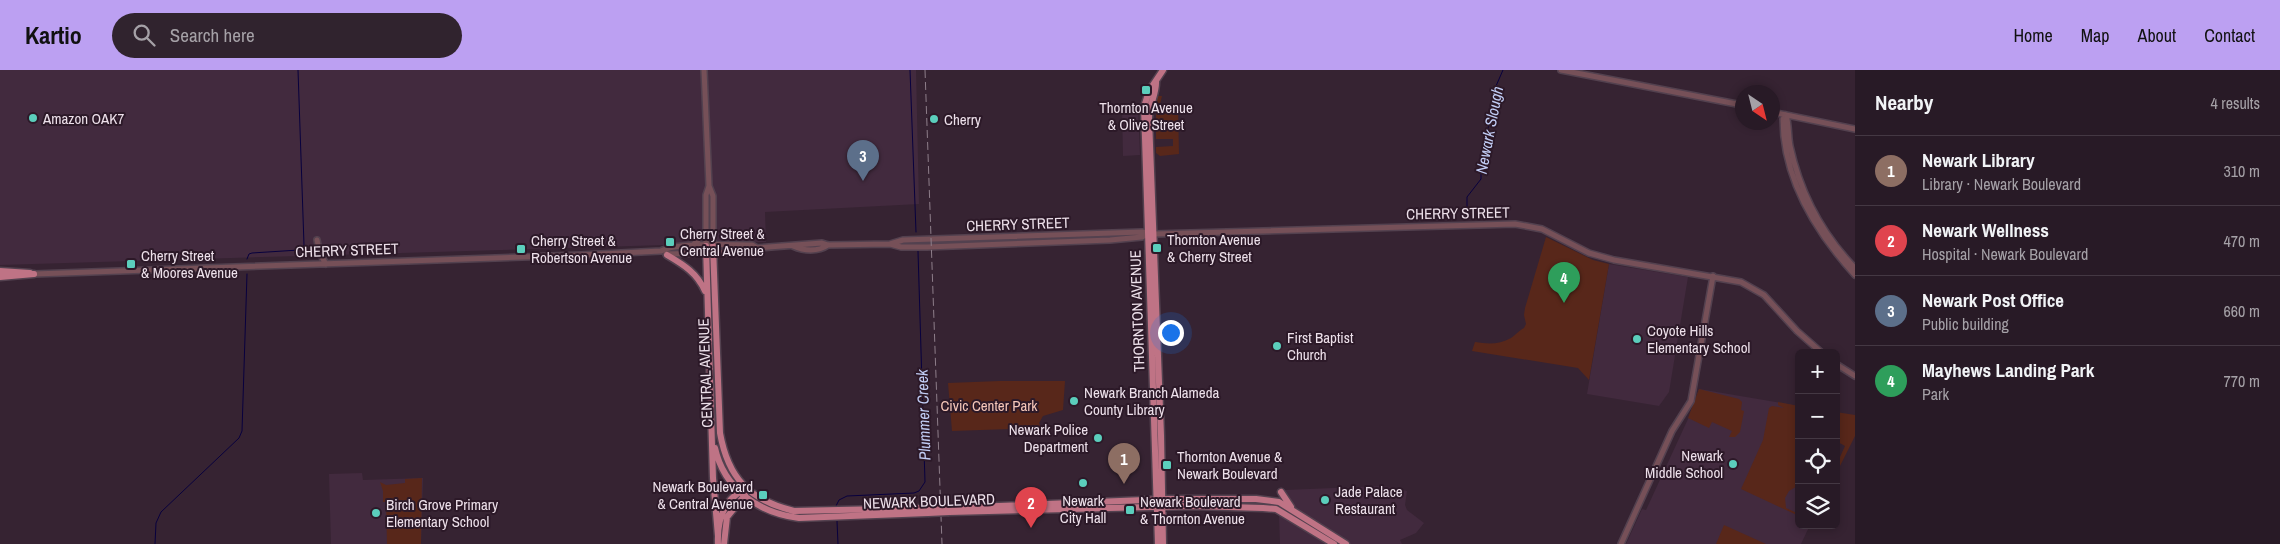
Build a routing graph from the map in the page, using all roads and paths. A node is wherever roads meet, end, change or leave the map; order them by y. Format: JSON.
{"nodes":[{"id":1,"x":704,"y":70,"type":"edge"},
{"id":2,"x":1163,"y":70,"type":"edge"},
{"id":3,"x":1562,"y":70,"type":"edge"},
{"id":4,"x":1156,"y":81,"type":"junction"},
{"id":5,"x":1735,"y":104,"type":"edge"},
{"id":6,"x":1780,"y":114,"type":"edge"},
{"id":7,"x":1786,"y":116,"type":"junction"},
{"id":8,"x":1855,"y":129,"type":"edge"},
{"id":9,"x":709,"y":186,"type":"junction"},
{"id":10,"x":1147,"y":219,"type":"junction"},
{"id":11,"x":706,"y":232,"type":"junction"},
{"id":12,"x":713,"y":233,"type":"junction"},
{"id":13,"x":1151,"y":234,"type":"junction"},
{"id":14,"x":1135,"y":235,"type":"junction"},
{"id":15,"x":317,"y":240,"type":"dead end"},
{"id":16,"x":725,"y":246,"type":"junction"},
{"id":17,"x":691,"y":247,"type":"junction"},
{"id":18,"x":757,"y":248,"type":"junction"},
{"id":19,"x":1147,"y":248,"type":"junction"},
{"id":20,"x":709,"y":250,"type":"junction"},
{"id":21,"x":664,"y":253,"type":"junction"},
{"id":22,"x":326,"y":264,"type":"junction"},
{"id":23,"x":1855,"y":268,"type":"edge"},
{"id":24,"x":0,"y":271,"type":"edge"},
{"id":25,"x":34,"y":274,"type":"junction"},
{"id":26,"x":1855,"y":275,"type":"edge"},
{"id":27,"x":1713,"y":276,"type":"junction"},
{"id":28,"x":0,"y":277,"type":"edge"},
{"id":29,"x":706,"y":295,"type":"junction"},
{"id":30,"x":1817,"y":349,"type":"edge"},
{"id":31,"x":1840,"y":367,"type":"edge"},
{"id":32,"x":1855,"y":376,"type":"edge"},
{"id":33,"x":716,"y":404,"type":"junction"},
{"id":34,"x":713,"y":432,"type":"junction"},
{"id":35,"x":747,"y":489,"type":"junction"},
{"id":36,"x":1281,"y":492,"type":"dead end"},
{"id":37,"x":742,"y":495,"type":"junction"},
{"id":38,"x":1160,"y":499,"type":"junction"},
{"id":39,"x":1160,"y":507,"type":"junction"},
{"id":40,"x":949,"y":510,"type":"junction"},
{"id":41,"x":1293,"y":510,"type":"junction"},
{"id":42,"x":928,"y":511,"type":"junction"},
{"id":43,"x":718,"y":536,"type":"junction"},
{"id":44,"x":718,"y":544,"type":"edge"},
{"id":45,"x":724,"y":544,"type":"edge"},
{"id":46,"x":1158,"y":544,"type":"edge"},
{"id":47,"x":1163,"y":544,"type":"edge"},
{"id":48,"x":1334,"y":544,"type":"edge"},
{"id":49,"x":1346,"y":544,"type":"edge"},
{"id":50,"x":1621,"y":544,"type":"edge"}],
"edges":[{"from":1,"to":9,"type":"street","name":"CENTRAL AVENUE"},
{"from":2,"to":4,"type":"main road","name":"THORNTON AVENUE"},
{"from":3,"to":5,"type":"street"},
{"from":4,"to":10,"type":"main road","name":"THORNTON AVENUE"},
{"from":4,"to":13,"type":"main road","name":"THORNTON AVENUE"},
{"from":6,"to":7,"type":"street"},
{"from":7,"to":8,"type":"street"},
{"from":7,"to":23,"type":"street"},
{"from":7,"to":26,"type":"street"},
{"from":9,"to":11,"type":"street","name":"CENTRAL AVENUE"},
{"from":9,"to":12,"type":"street","name":"CENTRAL AVENUE"},
{"from":10,"to":13,"type":"main road","name":"THORNTON AVENUE"},
{"from":10,"to":14,"type":"street"},
{"from":11,"to":17,"type":"street"},
{"from":11,"to":20,"type":"street","name":"CENTRAL AVENUE"},
{"from":12,"to":16,"type":"street"},
{"from":12,"to":20,"type":"street","name":"CENTRAL AVENUE"},
{"from":13,"to":14,"type":"street","name":"CHERRY STREET"},
{"from":13,"to":19,"type":"main road","name":"THORNTON AVENUE"},
{"from":13,"to":27,"type":"street","name":"CHERRY STREET"},
{"from":13,"to":38,"type":"main road","name":"THORNTON AVENUE"},
{"from":14,"to":18,"type":"street","name":"CHERRY STREET"},
{"from":14,"to":19,"type":"street"},
{"from":15,"to":22,"type":"street"},
{"from":16,"to":18,"type":"street","name":"CHERRY STREET"},
{"from":16,"to":20,"type":"street","name":"CHERRY STREET"},
{"from":17,"to":20,"type":"street","name":"CHERRY STREET"},
{"from":17,"to":21,"type":"street","name":"CHERRY STREET"},
{"from":18,"to":20,"type":"street","name":"CHERRY STREET"},
{"from":19,"to":38,"type":"main road","name":"THORNTON AVENUE"},
{"from":20,"to":21,"type":"street","name":"CHERRY STREET"},
{"from":20,"to":29,"type":"main road","name":"CENTRAL AVENUE"},
{"from":20,"to":33,"type":"main road","name":"CENTRAL AVENUE"},
{"from":21,"to":22,"type":"street","name":"CHERRY STREET"},
{"from":21,"to":29,"type":"main road"},
{"from":22,"to":25,"type":"street","name":"CHERRY STREET"},
{"from":24,"to":25,"type":"main road","name":"CHERRY STREET"},
{"from":25,"to":28,"type":"main road","name":"CHERRY STREET"},
{"from":27,"to":30,"type":"street","name":"CHERRY STREET"},
{"from":27,"to":50,"type":"street"},
{"from":29,"to":33,"type":"main road","name":"CENTRAL AVENUE"},
{"from":31,"to":32,"type":"street"},
{"from":33,"to":34,"type":"main road","name":"CENTRAL AVENUE"},
{"from":33,"to":35,"type":"main road","name":"CENTRAL AVENUE"},
{"from":34,"to":37,"type":"main road","name":"NEWARK BOULEVARD"},
{"from":34,"to":43,"type":"main road"},
{"from":35,"to":37,"type":"main road"},
{"from":35,"to":42,"type":"main road","name":"NEWARK BOULEVARD"},
{"from":36,"to":41,"type":"main road"},
{"from":37,"to":42,"type":"main road","name":"NEWARK BOULEVARD"},
{"from":37,"to":43,"type":"main road"},
{"from":37,"to":45,"type":"main road"},
{"from":38,"to":39,"type":"main road","name":"THORNTON AVENUE"},
{"from":38,"to":40,"type":"main road","name":"NEWARK BOULEVARD"},
{"from":38,"to":41,"type":"main road","name":"NEWARK BOULEVARD"},
{"from":39,"to":40,"type":"main road","name":"NEWARK BOULEVARD"},
{"from":39,"to":46,"type":"main road","name":"THORNTON AVENUE"},
{"from":39,"to":47,"type":"main road","name":"THORNTON AVENUE"},
{"from":39,"to":48,"type":"main road","name":"NEWARK BOULEVARD"},
{"from":40,"to":42,"type":"main road","name":"NEWARK BOULEVARD","bridge":true},
{"from":41,"to":49,"type":"main road","name":"NEWARK BOULEVARD"},
{"from":43,"to":44,"type":"main road"}]}
